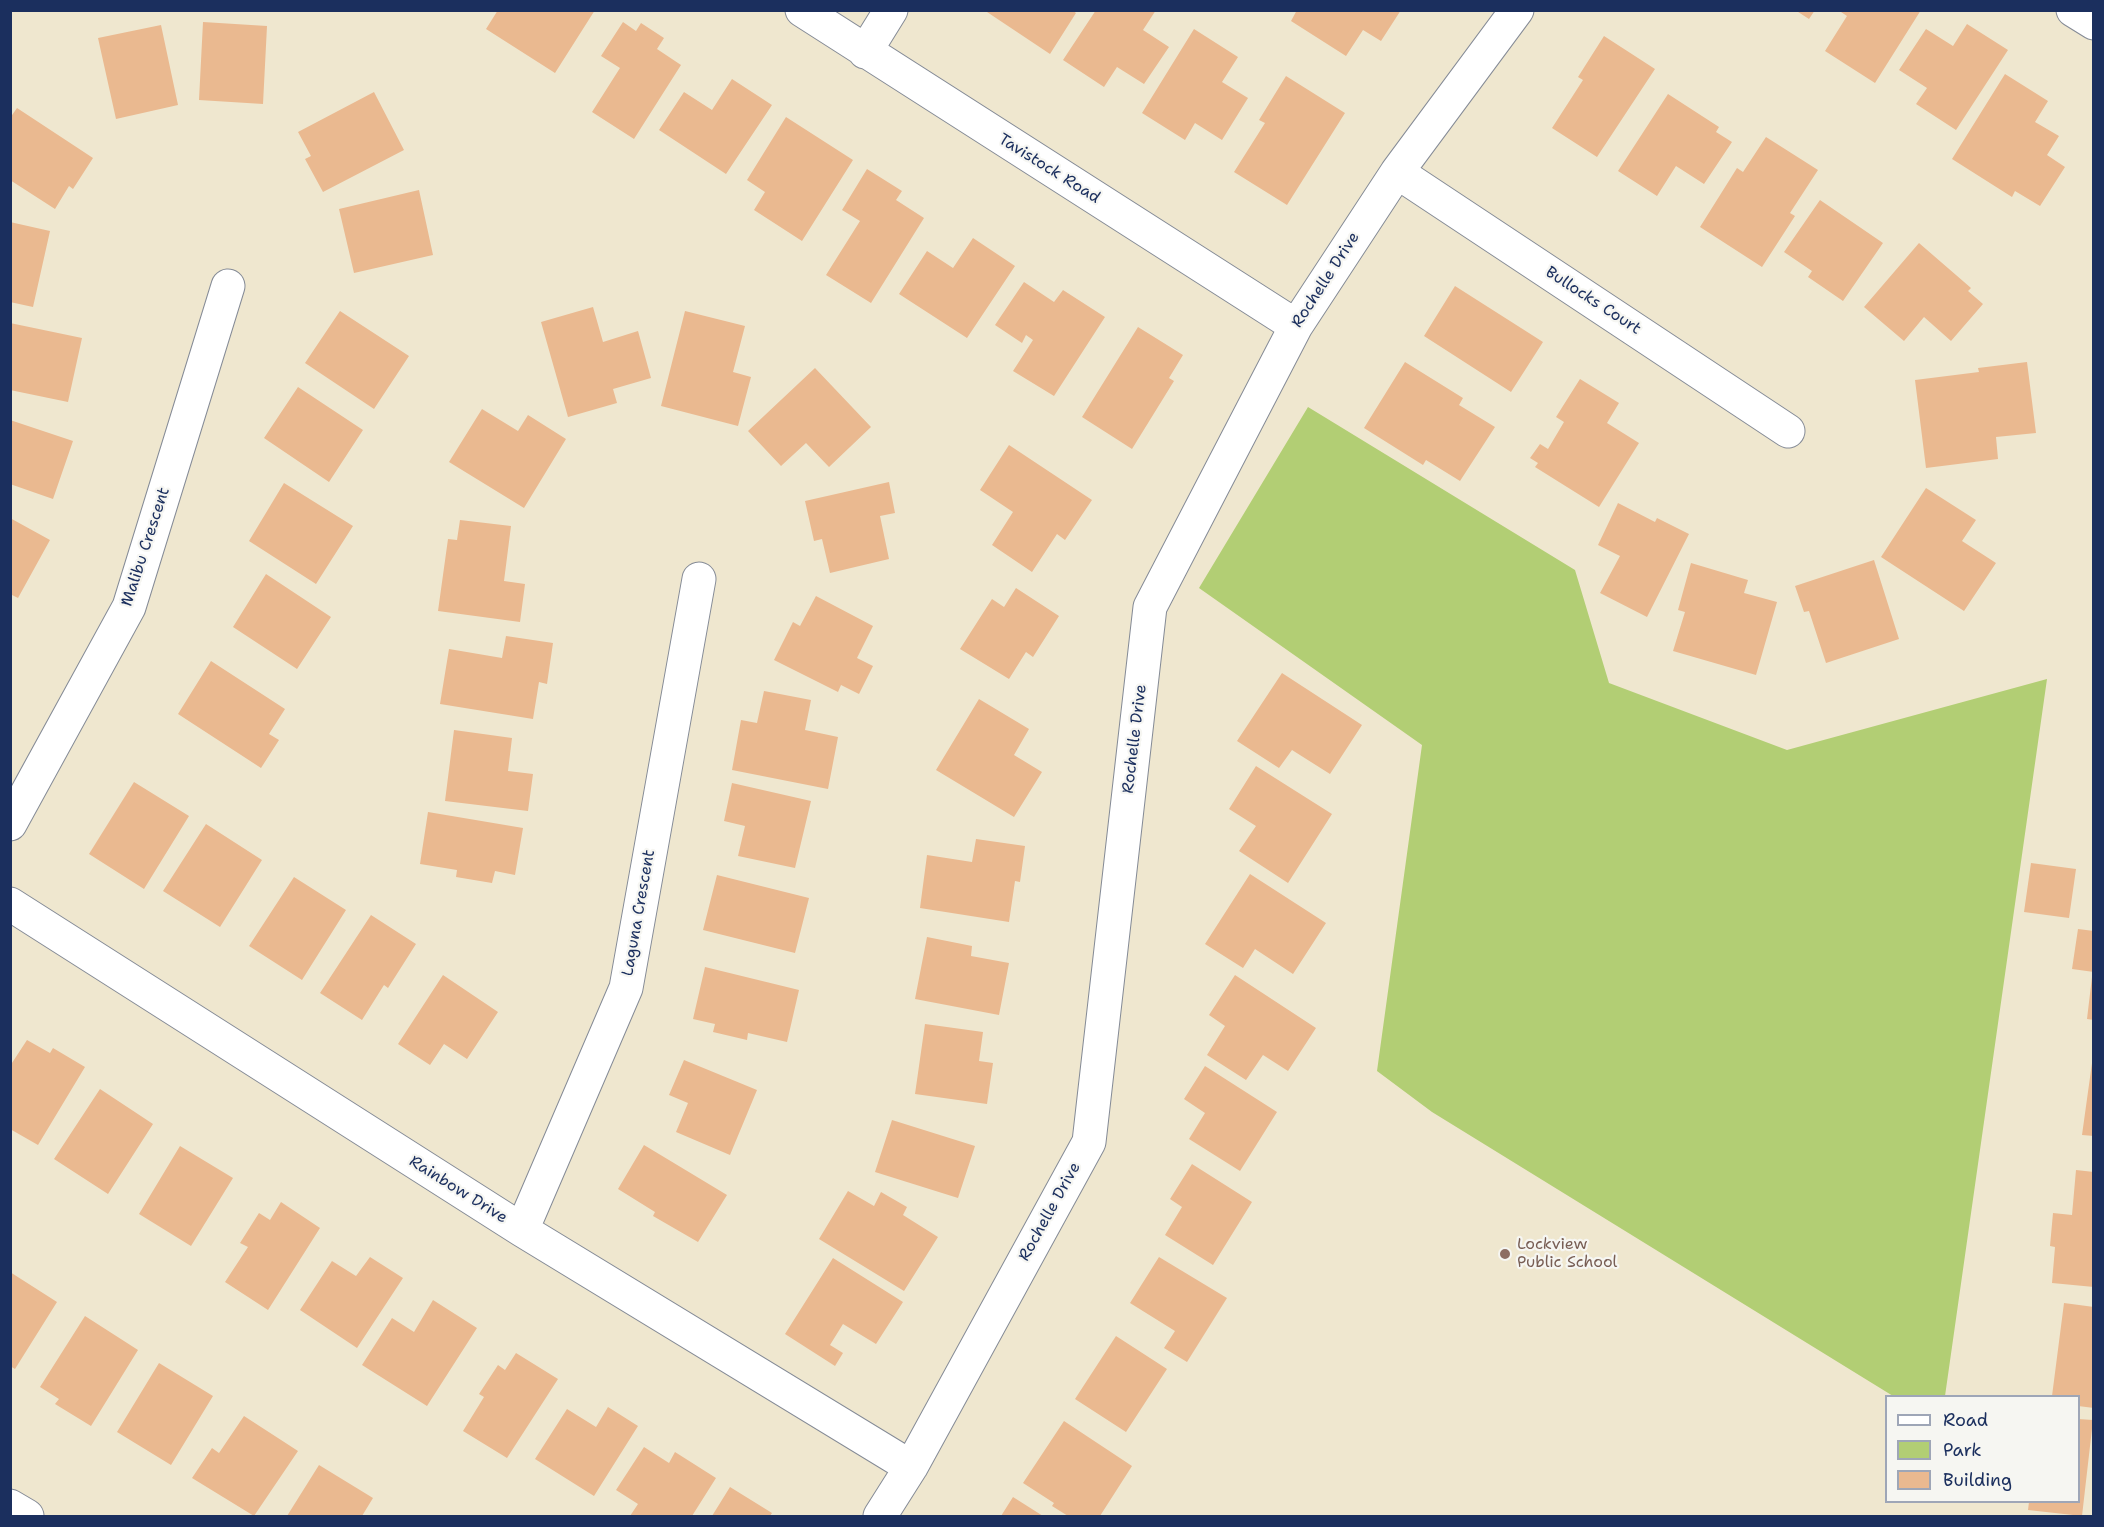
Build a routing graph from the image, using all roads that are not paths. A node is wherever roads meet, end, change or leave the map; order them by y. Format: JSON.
{"nodes":[{"id":1,"x":802,"y":10,"type":"edge"},
{"id":2,"x":891,"y":10,"type":"edge"},
{"id":3,"x":1517,"y":10,"type":"edge"},
{"id":4,"x":2073,"y":10,"type":"edge"},
{"id":5,"x":2094,"y":23,"type":"edge"},
{"id":6,"x":865,"y":52,"type":"junction"},
{"id":7,"x":1397,"y":172,"type":"junction"},
{"id":8,"x":228,"y":286,"type":"dead end"},
{"id":9,"x":1296,"y":326,"type":"junction"},
{"id":10,"x":1788,"y":431,"type":"dead end"},
{"id":11,"x":699,"y":579,"type":"dead end"},
{"id":12,"x":10,"y":824,"type":"edge"},
{"id":13,"x":10,"y":904,"type":"edge"},
{"id":14,"x":522,"y":1230,"type":"junction"},
{"id":15,"x":911,"y":1467,"type":"junction"},
{"id":16,"x":10,"y":1506,"type":"edge"},
{"id":17,"x":27,"y":1516,"type":"edge"},
{"id":18,"x":880,"y":1516,"type":"edge"}],
"edges":[{"from":1,"to":6,"type":"street","name":"Tavistock Road"},
{"from":2,"to":6,"type":"street"},
{"from":3,"to":7,"type":"street","name":"Rochelle Drive"},
{"from":4,"to":5,"type":"street"},
{"from":6,"to":9,"type":"street","name":"Tavistock Road"},
{"from":7,"to":9,"type":"street","name":"Rochelle Drive"},
{"from":7,"to":10,"type":"street","name":"Bullocks Court"},
{"from":8,"to":12,"type":"street","name":"Malibu Crescent"},
{"from":9,"to":15,"type":"street","name":"Rochelle Drive"},
{"from":11,"to":14,"type":"street","name":"Laguna Crescent"},
{"from":13,"to":14,"type":"street","name":"Rainbow Drive"},
{"from":14,"to":15,"type":"street","name":"Rainbow Drive"},
{"from":15,"to":18,"type":"street","name":"Rochelle Drive"},
{"from":16,"to":17,"type":"street"}]}
